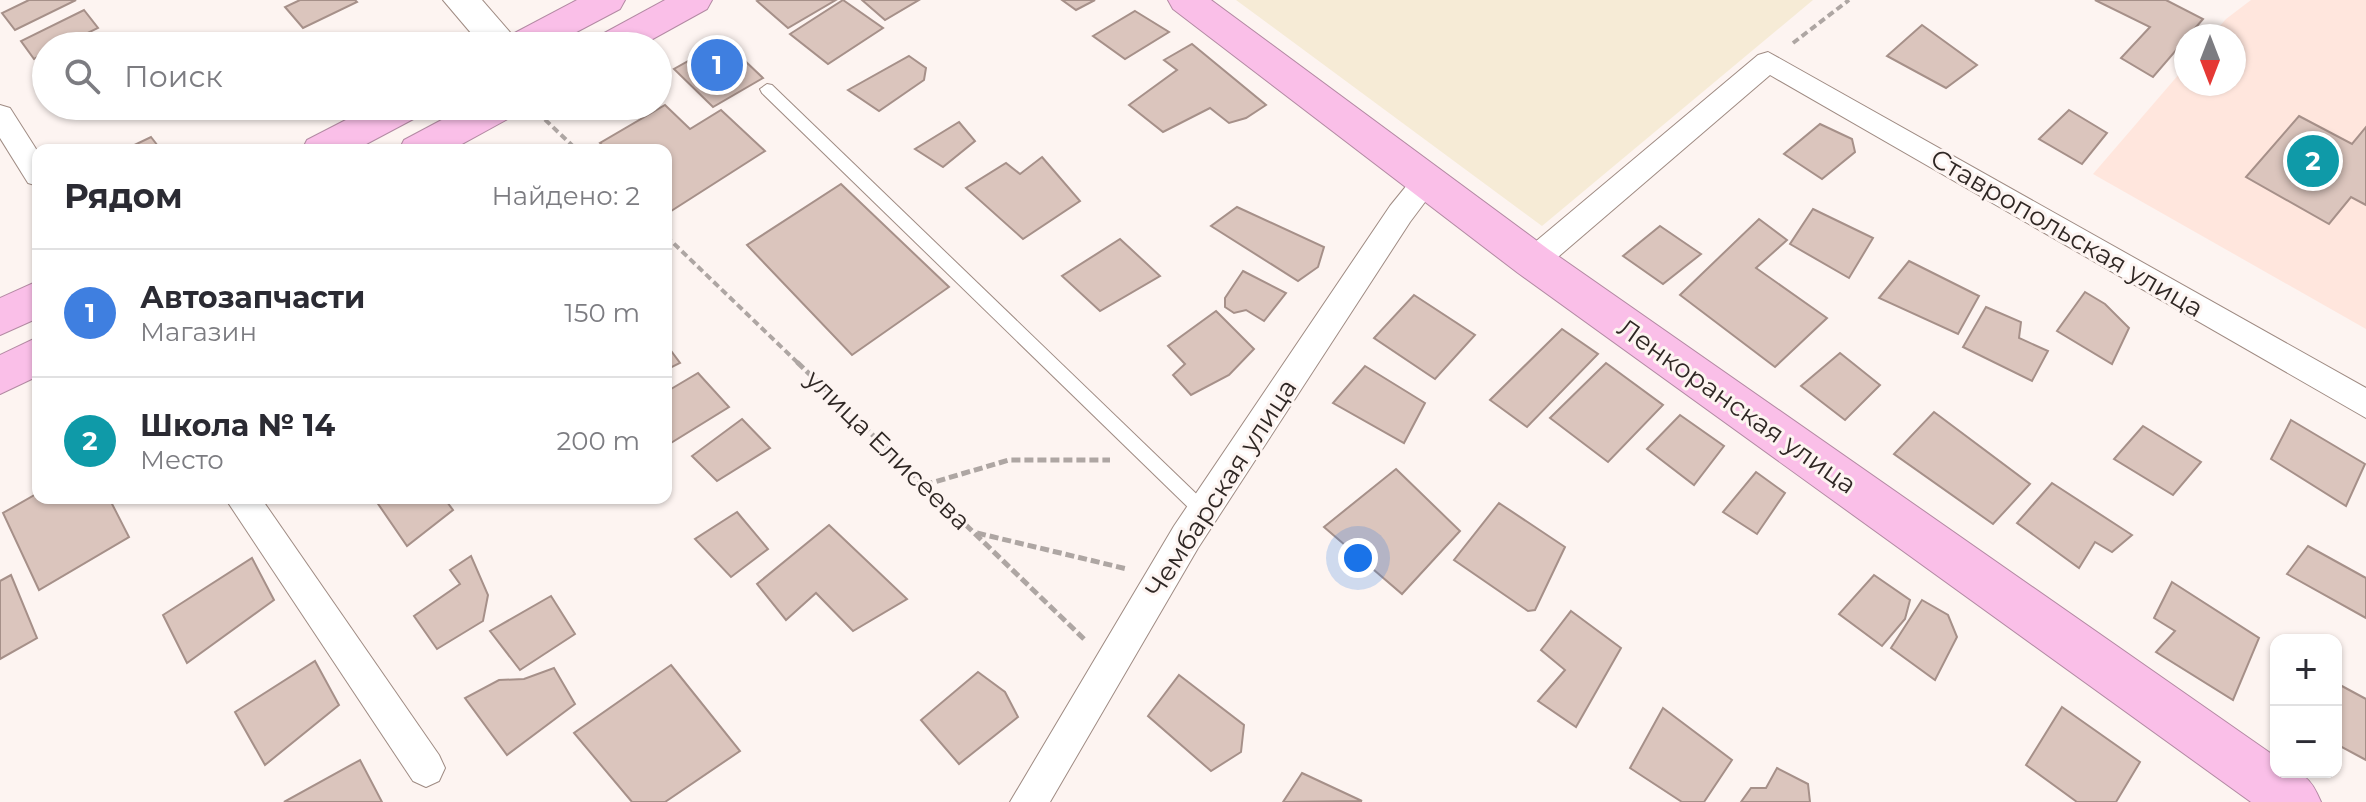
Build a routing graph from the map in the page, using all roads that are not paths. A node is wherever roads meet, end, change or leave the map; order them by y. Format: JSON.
{"nodes":[{"id":1,"x":461,"y":0,"type":"edge"},
{"id":2,"x":607,"y":0,"type":"edge"},
{"id":3,"x":694,"y":0,"type":"edge"},
{"id":4,"x":1186,"y":0,"type":"edge"},
{"id":5,"x":491,"y":32,"type":"edge"},
{"id":6,"x":546,"y":32,"type":"edge"},
{"id":7,"x":636,"y":32,"type":"edge"},
{"id":8,"x":767,"y":89,"type":"dead end"},
{"id":9,"x":0,"y":115,"type":"edge"},
{"id":10,"x":379,"y":120,"type":"edge"},
{"id":11,"x":474,"y":120,"type":"edge"},
{"id":12,"x":333,"y":144,"type":"edge"},
{"id":13,"x":429,"y":144,"type":"edge"},
{"id":14,"x":32,"y":166,"type":"edge"},
{"id":15,"x":1426,"y":182,"type":"junction"},
{"id":16,"x":1533,"y":261,"type":"junction"},
{"id":17,"x":32,"y":301,"type":"edge"},
{"id":18,"x":0,"y":318,"type":"edge"},
{"id":19,"x":32,"y":358,"type":"edge"},
{"id":20,"x":0,"y":376,"type":"edge"},
{"id":21,"x":2366,"y":404,"type":"edge"},
{"id":22,"x":246,"y":504,"type":"edge"},
{"id":23,"x":1203,"y":511,"type":"junction"},
{"id":24,"x":426,"y":768,"type":"dead end"},
{"id":25,"x":1029,"y":802,"type":"edge"},
{"id":26,"x":2295,"y":802,"type":"edge"}],
"edges":[{"from":1,"to":5,"type":"street"},
{"from":2,"to":6,"type":"highway"},
{"from":3,"to":7,"type":"highway"},
{"from":4,"to":15,"type":"highway","name":"Ленкоранская улица"},
{"from":8,"to":23,"type":"lane"},
{"from":9,"to":14,"type":"street"},
{"from":10,"to":12,"type":"highway"},
{"from":11,"to":13,"type":"highway"},
{"from":15,"to":16,"type":"highway","name":"Ленкоранская улица"},
{"from":15,"to":23,"type":"street","name":"Чембарская улица"},
{"from":16,"to":21,"type":"street","name":"Ставропольская улица"},
{"from":16,"to":26,"type":"highway","name":"Ленкоранская улица"},
{"from":17,"to":18,"type":"highway"},
{"from":19,"to":20,"type":"highway"},
{"from":22,"to":24,"type":"street"},
{"from":23,"to":25,"type":"street","name":"Чембарская улица"}]}
